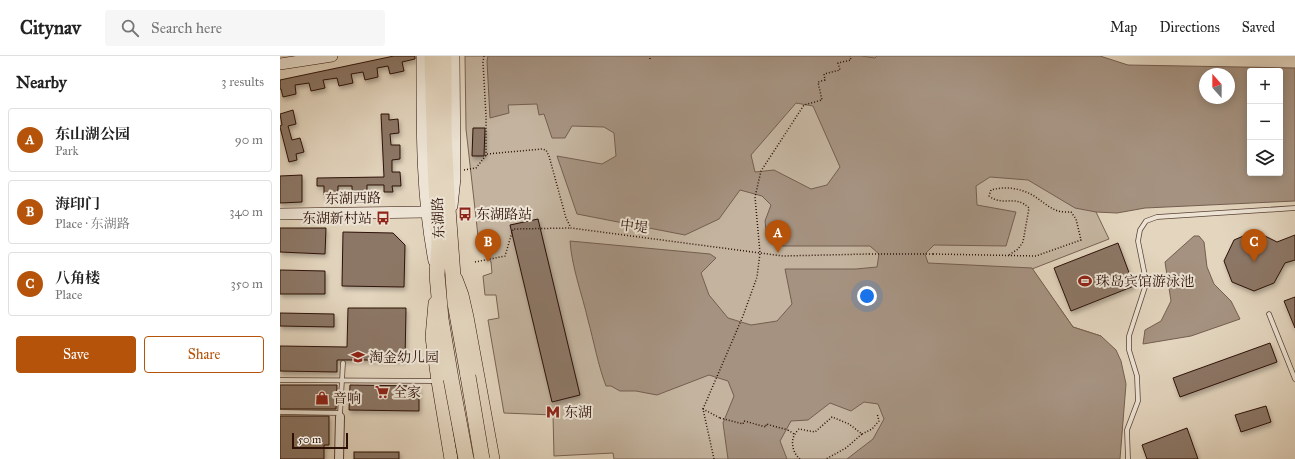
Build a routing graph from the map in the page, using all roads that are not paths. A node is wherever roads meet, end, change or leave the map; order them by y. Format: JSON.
{"nodes":[{"id":1,"x":332,"y":56,"type":"edge"},
{"id":2,"x":422,"y":56,"type":"edge"},
{"id":3,"x":432,"y":56,"type":"edge"},
{"id":4,"x":444,"y":56,"type":"edge"},
{"id":5,"x":454,"y":56,"type":"edge"},
{"id":6,"x":280,"y":64,"type":"edge"},
{"id":7,"x":438,"y":87,"type":"junction"},
{"id":8,"x":1295,"y":208,"type":"edge"},
{"id":9,"x":427,"y":212,"type":"junction"},
{"id":10,"x":280,"y":214,"type":"edge"},
{"id":11,"x":450,"y":222,"type":"junction"},
{"id":12,"x":453,"y":272,"type":"junction"},
{"id":13,"x":437,"y":275,"type":"junction"},
{"id":14,"x":1269,"y":314,"type":"dead end"},
{"id":15,"x":343,"y":363,"type":"dead end"},
{"id":16,"x":1295,"y":379,"type":"edge"},
{"id":17,"x":280,"y":380,"type":"edge"},
{"id":18,"x":444,"y":380,"type":"junction"},
{"id":19,"x":342,"y":381,"type":"junction"},
{"id":20,"x":280,"y":412,"type":"edge"},
{"id":21,"x":340,"y":415,"type":"junction"},
{"id":22,"x":339,"y":459,"type":"edge"},
{"id":23,"x":451,"y":459,"type":"edge"},
{"id":24,"x":466,"y":459,"type":"edge"},
{"id":25,"x":482,"y":459,"type":"edge"},
{"id":26,"x":493,"y":459,"type":"edge"},
{"id":27,"x":1128,"y":459,"type":"edge"}],
"edges":[{"from":1,"to":6,"type":"main road"},
{"from":2,"to":9,"type":"main road"},
{"from":3,"to":7,"type":"highway","name":"东湖路"},
{"from":4,"to":7,"type":"highway","name":"东湖路"},
{"from":5,"to":11,"type":"main road"},
{"from":7,"to":11,"type":"highway","name":"东湖路"},
{"from":7,"to":13,"type":"highway","name":"东湖路"},
{"from":8,"to":27,"type":"lane"},
{"from":9,"to":10,"type":"main road","name":"东湖西路"},
{"from":9,"to":13,"type":"main road"},
{"from":11,"to":12,"type":"highway","name":"东湖路"},
{"from":12,"to":25,"type":"highway","name":"东湖路","bridge":true},
{"from":12,"to":26,"type":"main road"},
{"from":13,"to":18,"type":"highway","name":"东湖路"},
{"from":14,"to":16,"type":"lane"},
{"from":15,"to":19,"type":"lane"},
{"from":17,"to":19,"type":"lane"},
{"from":18,"to":19,"type":"lane"},
{"from":18,"to":23,"type":"main road"},
{"from":18,"to":24,"type":"highway","name":"东湖路","bridge":true},
{"from":19,"to":21,"type":"lane"},
{"from":20,"to":21,"type":"lane"},
{"from":21,"to":22,"type":"street"}]}
